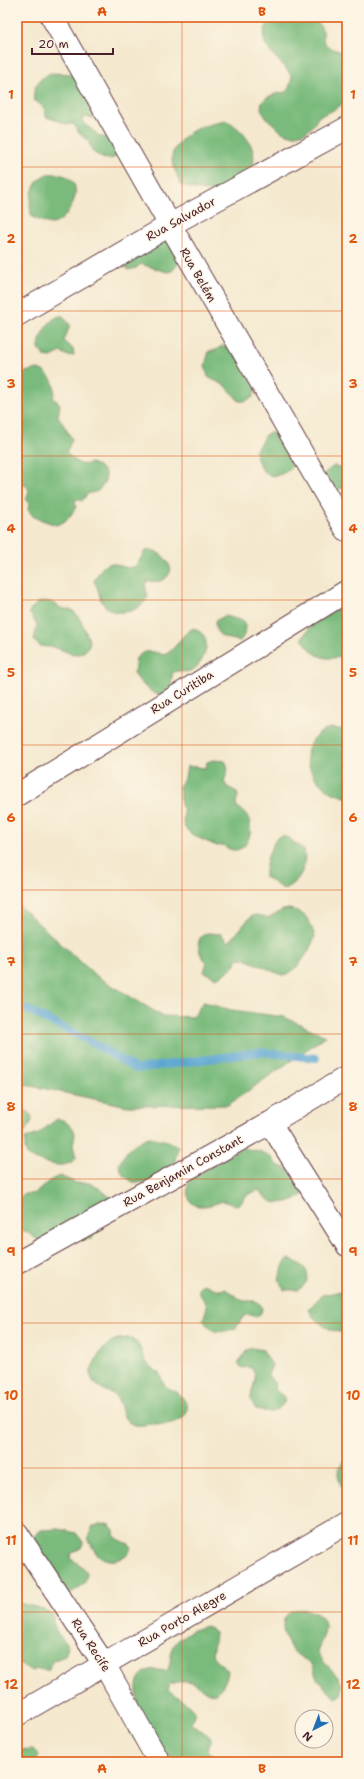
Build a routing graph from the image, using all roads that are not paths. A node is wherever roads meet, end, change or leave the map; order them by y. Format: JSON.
{"nodes":[{"id":1,"x":52,"y":17,"type":"edge"},
{"id":2,"x":347,"y":128,"type":"edge"},
{"id":3,"x":170,"y":225,"type":"junction"},
{"id":4,"x":17,"y":314,"type":"edge"},
{"id":5,"x":347,"y":532,"type":"edge"},
{"id":6,"x":347,"y":591,"type":"edge"},
{"id":7,"x":17,"y":795,"type":"edge"},
{"id":8,"x":347,"y":1077,"type":"edge"},
{"id":9,"x":270,"y":1123,"type":"junction"},
{"id":10,"x":347,"y":1245,"type":"edge"},
{"id":11,"x":17,"y":1264,"type":"edge"},
{"id":12,"x":347,"y":1523,"type":"edge"},
{"id":13,"x":17,"y":1533,"type":"edge"},
{"id":14,"x":104,"y":1664,"type":"junction"},
{"id":15,"x":17,"y":1715,"type":"edge"},
{"id":16,"x":160,"y":1762,"type":"edge"}],
"edges":[{"from":1,"to":3,"type":"street","name":"Rua Belém"},
{"from":2,"to":3,"type":"street","name":"Rua Salvador"},
{"from":3,"to":4,"type":"street","name":"Rua Salvador"},
{"from":3,"to":5,"type":"street","name":"Rua Belém"},
{"from":6,"to":7,"type":"street","name":"Rua Curitiba"},
{"from":8,"to":9,"type":"street","name":"Rua Benjamin Constant"},
{"from":9,"to":10,"type":"street"},
{"from":9,"to":11,"type":"street","name":"Rua Benjamin Constant"},
{"from":12,"to":14,"type":"street","name":"Rua Porto Alegre"},
{"from":13,"to":14,"type":"street","name":"Rua Recife"},
{"from":14,"to":15,"type":"street","name":"Rua Porto Alegre"},
{"from":14,"to":16,"type":"street","name":"Rua Recife"}]}
